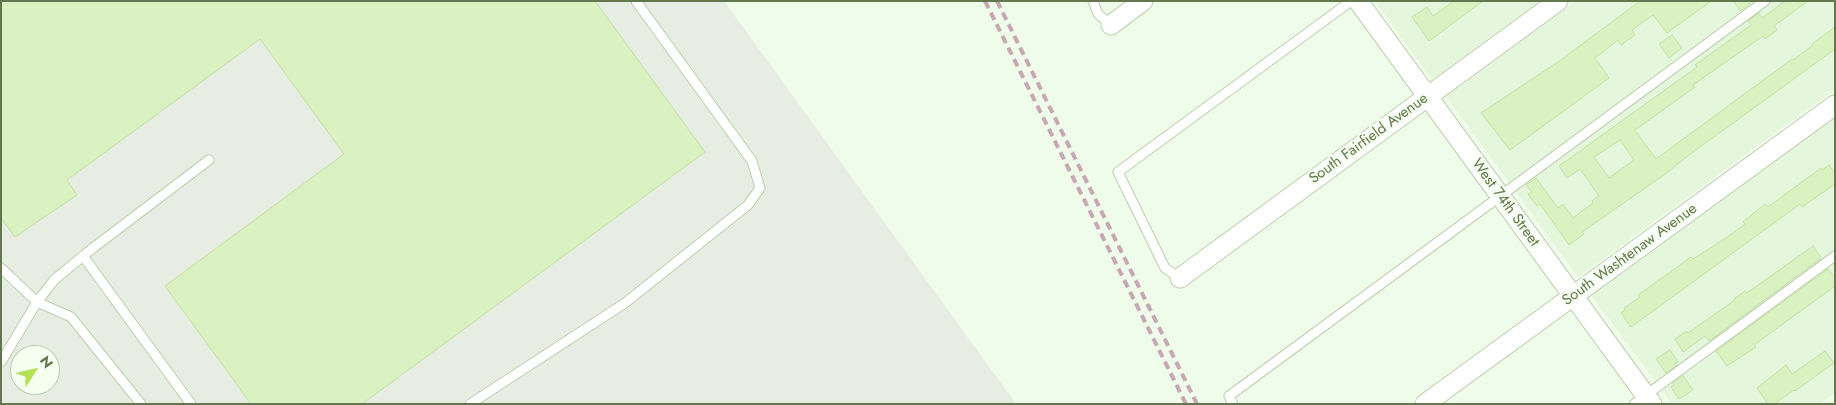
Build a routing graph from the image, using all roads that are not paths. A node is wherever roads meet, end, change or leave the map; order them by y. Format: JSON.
{"nodes":[{"id":1,"x":636,"y":1,"type":"edge"},
{"id":2,"x":1093,"y":1,"type":"edge"},
{"id":3,"x":1144,"y":1,"type":"edge"},
{"id":4,"x":1351,"y":1,"type":"edge"},
{"id":5,"x":1358,"y":1,"type":"edge"},
{"id":6,"x":1558,"y":1,"type":"edge"},
{"id":7,"x":1766,"y":1,"type":"edge"},
{"id":8,"x":1111,"y":25,"type":"joint"},
{"id":9,"x":1428,"y":96,"type":"junction"},
{"id":10,"x":1835,"y":105,"type":"edge"},
{"id":11,"x":209,"y":160,"type":"dead end"},
{"id":12,"x":1500,"y":196,"type":"junction"},
{"id":13,"x":83,"y":256,"type":"junction"},
{"id":14,"x":1835,"y":256,"type":"edge"},
{"id":15,"x":1,"y":268,"type":"edge"},
{"id":16,"x":1180,"y":278,"type":"joint"},
{"id":17,"x":1574,"y":296,"type":"junction"},
{"id":18,"x":37,"y":302,"type":"junction"},
{"id":19,"x":1,"y":362,"type":"edge"},
{"id":20,"x":1644,"y":401,"type":"edge"},
{"id":21,"x":141,"y":404,"type":"edge"},
{"id":22,"x":191,"y":404,"type":"edge"},
{"id":23,"x":470,"y":404,"type":"edge"},
{"id":24,"x":1233,"y":404,"type":"edge"},
{"id":25,"x":1425,"y":404,"type":"edge"}],
"edges":[{"from":1,"to":23,"type":"lane"},
{"from":2,"to":8,"type":"lane"},
{"from":3,"to":8,"type":"street"},
{"from":4,"to":16,"type":"lane"},
{"from":5,"to":9,"type":"street","name":"West 74th Street"},
{"from":6,"to":9,"type":"street","name":"South Fairfield Avenue"},
{"from":7,"to":12,"type":"lane"},
{"from":9,"to":12,"type":"street","name":"West 74th Street"},
{"from":9,"to":16,"type":"street","name":"South Fairfield Avenue"},
{"from":10,"to":17,"type":"street","name":"South Washtenaw Avenue"},
{"from":11,"to":13,"type":"lane"},
{"from":12,"to":17,"type":"street","name":"West 74th Street"},
{"from":12,"to":24,"type":"lane"},
{"from":13,"to":18,"type":"lane"},
{"from":13,"to":22,"type":"lane"},
{"from":14,"to":20,"type":"lane"},
{"from":15,"to":18,"type":"lane"},
{"from":17,"to":20,"type":"street","name":"West 74th Street"},
{"from":17,"to":25,"type":"street","name":"South Washtenaw Avenue"},
{"from":18,"to":19,"type":"lane"},
{"from":18,"to":21,"type":"lane"}]}
